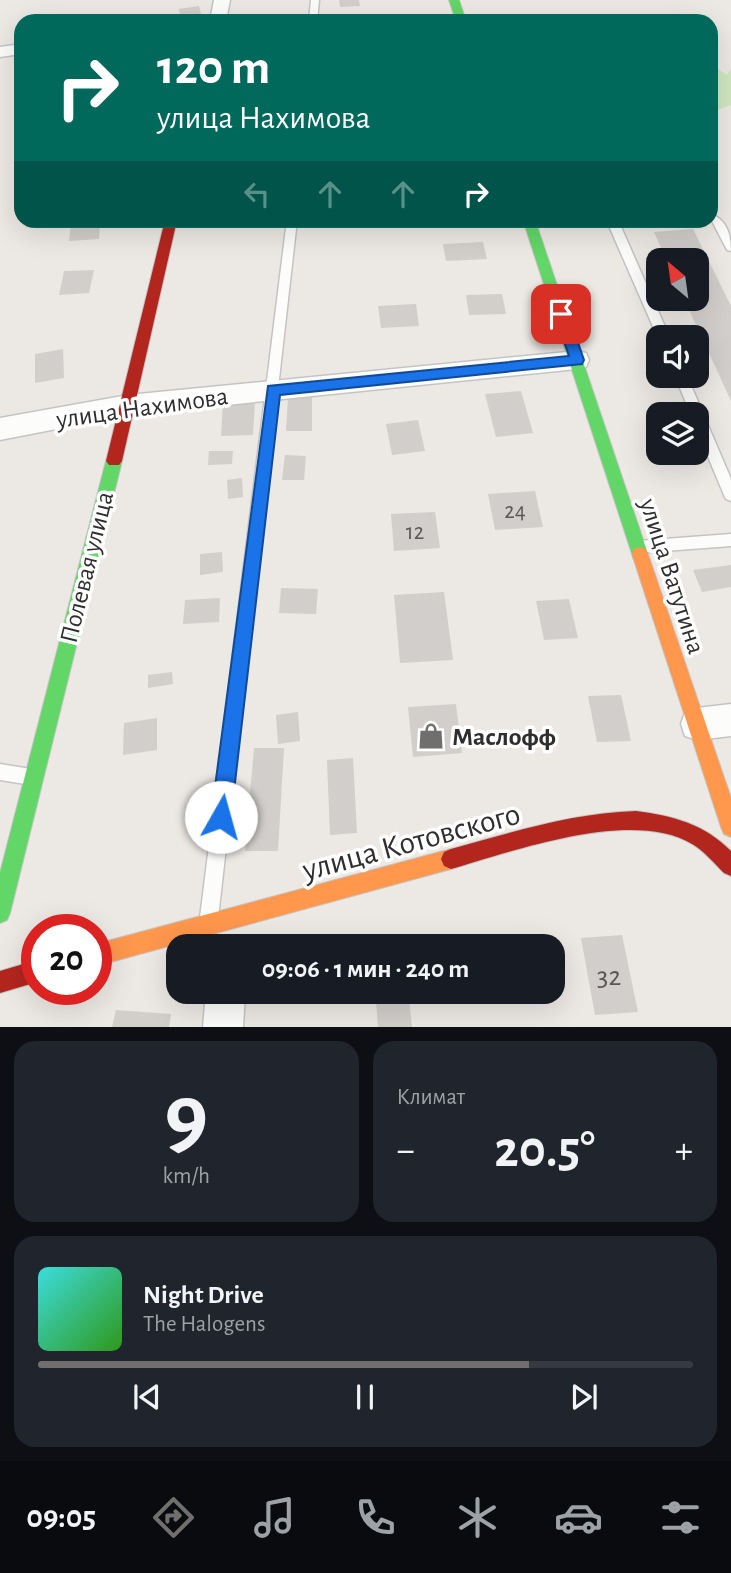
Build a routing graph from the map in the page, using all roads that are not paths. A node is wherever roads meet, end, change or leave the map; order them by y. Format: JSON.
{"nodes":[{"id":1,"x":718,"y":223,"type":"edge"},
{"id":2,"x":169,"y":228,"type":"edge"},
{"id":3,"x":291,"y":228,"type":"edge"},
{"id":4,"x":531,"y":228,"type":"edge"},
{"id":5,"x":615,"y":228,"type":"edge"},
{"id":6,"x":731,"y":247,"type":"edge"},
{"id":7,"x":658,"y":325,"type":"edge"},
{"id":8,"x":577,"y":360,"type":"junction"},
{"id":9,"x":686,"y":388,"type":"edge"},
{"id":10,"x":273,"y":390,"type":"junction"},
{"id":11,"x":128,"y":405,"type":"junction"},
{"id":12,"x":0,"y":429,"type":"edge"},
{"id":13,"x":731,"y":495,"type":"edge"},
{"id":14,"x":731,"y":540,"type":"edge"},
{"id":15,"x":637,"y":547,"type":"junction"},
{"id":16,"x":731,"y":720,"type":"edge"},
{"id":17,"x":697,"y":724,"type":"junction"},
{"id":18,"x":0,"y":772,"type":"edge"},
{"id":19,"x":713,"y":772,"type":"junction"},
{"id":20,"x":33,"y":776,"type":"junction"},
{"id":21,"x":701,"y":792,"type":"dead end"},
{"id":22,"x":683,"y":809,"type":"dead end"},
{"id":23,"x":660,"y":822,"type":"junction"},
{"id":24,"x":731,"y":827,"type":"edge"},
{"id":25,"x":731,"y":866,"type":"edge"},
{"id":26,"x":0,"y":913,"type":"edge"},
{"id":27,"x":224,"y":929,"type":"edge"},
{"id":28,"x":112,"y":952,"type":"edge"},
{"id":29,"x":21,"y":976,"type":"edge"},
{"id":30,"x":0,"y":982,"type":"edge"},
{"id":31,"x":225,"y":1004,"type":"edge"},
{"id":32,"x":223,"y":1027,"type":"edge"}],
"edges":[{"from":1,"to":6,"type":"lane"},
{"from":2,"to":11,"type":"street","name":"Полевая улица"},
{"from":3,"to":10,"type":"lane"},
{"from":4,"to":8,"type":"street","name":"улица Ватутина"},
{"from":5,"to":7,"type":"lane"},
{"from":8,"to":10,"type":"street","name":"улица Нахимова"},
{"from":8,"to":15,"type":"street","name":"улица Ватутина"},
{"from":9,"to":13,"type":"lane"},
{"from":10,"to":11,"type":"street","name":"улица Нахимова"},
{"from":10,"to":27,"type":"lane"},
{"from":11,"to":12,"type":"street","name":"улица Нахимова"},
{"from":11,"to":20,"type":"street","name":"Полевая улица"},
{"from":14,"to":15,"type":"lane"},
{"from":15,"to":17,"type":"street","name":"улица Ватутина"},
{"from":16,"to":17,"type":"street"},
{"from":17,"to":19,"type":"street","name":"улица Ватутина"},
{"from":18,"to":20,"type":"lane"},
{"from":19,"to":21,"type":"street"},
{"from":19,"to":24,"type":"street","name":"улица Ватутина"},
{"from":20,"to":26,"type":"street","name":"Полевая улица"},
{"from":22,"to":23,"type":"street"},
{"from":23,"to":25,"type":"street","name":"улица Котовского"},
{"from":23,"to":27,"type":"street","name":"улица Котовского"},
{"from":27,"to":28,"type":"street","name":"улица Котовского"},
{"from":29,"to":30,"type":"street"},
{"from":31,"to":32,"type":"street"}]}
